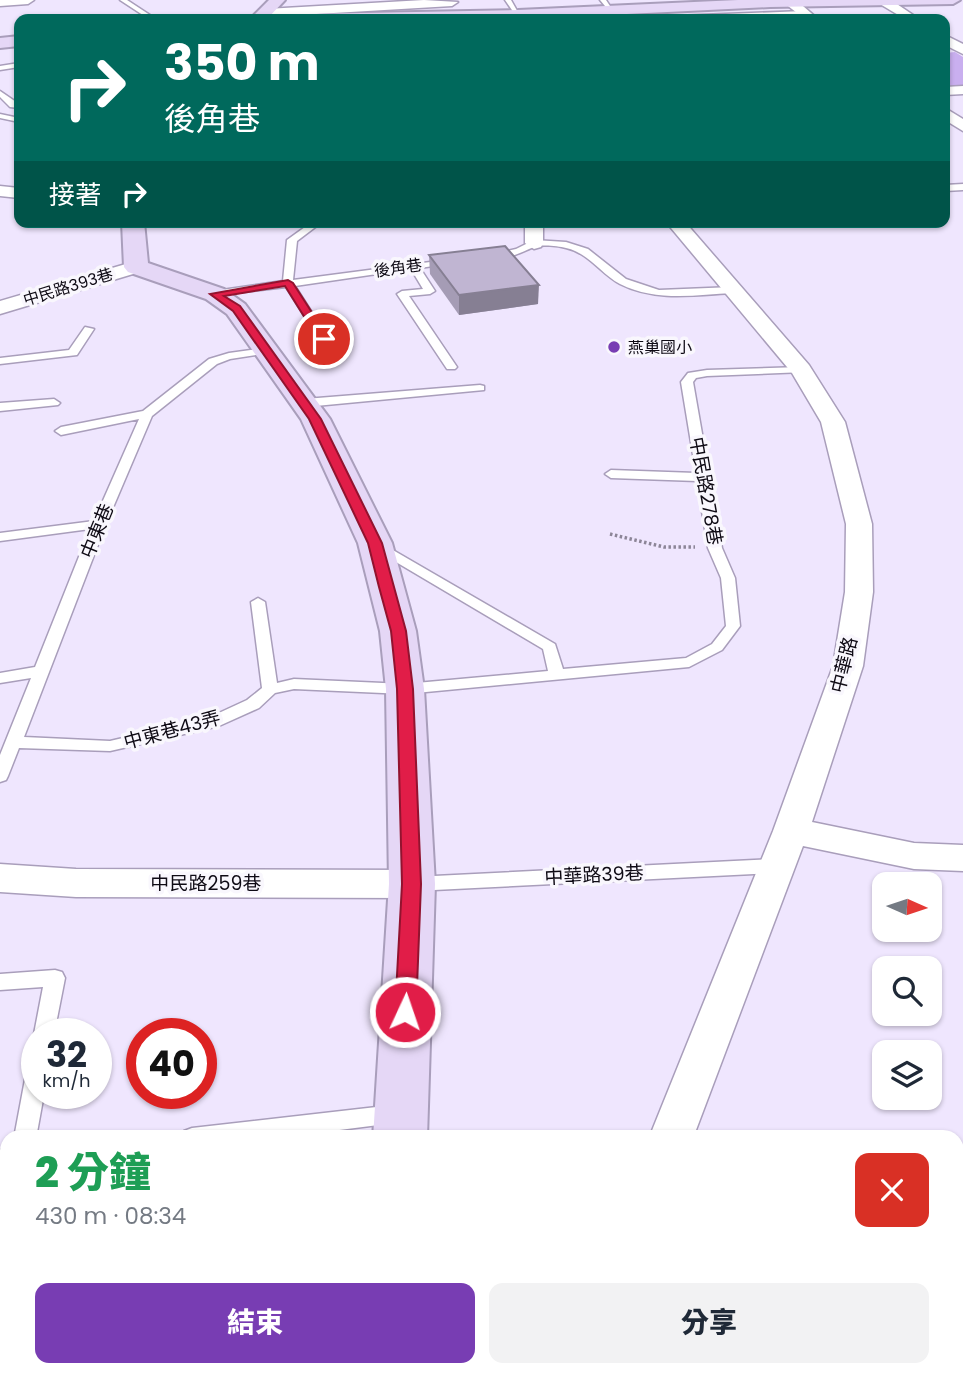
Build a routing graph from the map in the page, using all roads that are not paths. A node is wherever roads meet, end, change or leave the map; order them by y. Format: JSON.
{"nodes":[{"id":1,"x":29,"y":0,"type":"edge"},
{"id":2,"x":123,"y":0,"type":"edge"},
{"id":3,"x":278,"y":0,"type":"edge"},
{"id":4,"x":953,"y":0,"type":"edge"},
{"id":5,"x":884,"y":1,"type":"edge"},
{"id":6,"x":0,"y":2,"type":"edge"},
{"id":7,"x":607,"y":5,"type":"edge"},
{"id":8,"x":451,"y":9,"type":"edge"},
{"id":9,"x":802,"y":11,"type":"edge"},
{"id":10,"x":145,"y":14,"type":"edge"},
{"id":11,"x":264,"y":14,"type":"edge"},
{"id":12,"x":316,"y":14,"type":"edge"},
{"id":13,"x":406,"y":14,"type":"edge"},
{"id":14,"x":494,"y":14,"type":"edge"},
{"id":15,"x":541,"y":14,"type":"edge"},
{"id":16,"x":745,"y":14,"type":"edge"},
{"id":17,"x":905,"y":14,"type":"edge"},
{"id":18,"x":10,"y":90,"type":"dead end"},
{"id":19,"x":0,"y":92,"type":"edge"},
{"id":20,"x":14,"y":105,"type":"edge"},
{"id":21,"x":133,"y":228,"type":"edge"},
{"id":22,"x":309,"y":228,"type":"edge"},
{"id":23,"x":534,"y":228,"type":"edge"},
{"id":24,"x":680,"y":228,"type":"edge"},
{"id":25,"x":534,"y":243,"type":"junction"},
{"id":26,"x":479,"y":257,"type":"edge"},
{"id":27,"x":466,"y":259,"type":"edge"},
{"id":28,"x":414,"y":266,"type":"junction"},
{"id":29,"x":136,"y":267,"type":"junction"},
{"id":30,"x":288,"y":283,"type":"junction"},
{"id":31,"x":733,"y":290,"type":"junction"},
{"id":32,"x":215,"y":294,"type":"junction"},
{"id":33,"x":0,"y":308,"type":"edge"},
{"id":34,"x":89,"y":329,"type":"dead end"},
{"id":35,"x":324,"y":339,"type":"dead end"},
{"id":36,"x":264,"y":351,"type":"junction"},
{"id":37,"x":0,"y":361,"type":"edge"},
{"id":38,"x":451,"y":367,"type":"dead end"},
{"id":39,"x":801,"y":370,"type":"junction"},
{"id":40,"x":480,"y":388,"type":"dead end"},
{"id":41,"x":54,"y":403,"type":"dead end"},
{"id":42,"x":305,"y":403,"type":"junction"},
{"id":43,"x":0,"y":407,"type":"edge"},
{"id":44,"x":147,"y":415,"type":"junction"},
{"id":45,"x":61,"y":431,"type":"dead end"},
{"id":46,"x":611,"y":474,"type":"dead end"},
{"id":47,"x":703,"y":477,"type":"junction"},
{"id":48,"x":99,"y":524,"type":"junction"},
{"id":49,"x":0,"y":537,"type":"edge"},
{"id":50,"x":375,"y":543,"type":"junction"},
{"id":51,"x":258,"y":603,"type":"dead end"},
{"id":52,"x":42,"y":671,"type":"junction"},
{"id":53,"x":557,"y":676,"type":"junction"},
{"id":54,"x":0,"y":678,"type":"edge"},
{"id":55,"x":270,"y":689,"type":"junction"},
{"id":56,"x":405,"y":689,"type":"junction"},
{"id":57,"x":14,"y":742,"type":"junction"},
{"id":58,"x":0,"y":776,"type":"edge"},
{"id":59,"x":791,"y":831,"type":"junction"},
{"id":60,"x":963,"y":858,"type":"edge"},
{"id":61,"x":776,"y":866,"type":"junction"},
{"id":62,"x":0,"y":878,"type":"edge"},
{"id":63,"x":412,"y":884,"type":"junction"},
{"id":64,"x":0,"y":982,"type":"edge"},
{"id":65,"x":47,"y":1018,"type":"edge"},
{"id":66,"x":30,"y":1109,"type":"edge"},
{"id":67,"x":400,"y":1126,"type":"edge"},
{"id":68,"x":26,"y":1130,"type":"edge"},
{"id":69,"x":331,"y":1130,"type":"edge"},
{"id":70,"x":674,"y":1130,"type":"edge"}],
"edges":[{"from":1,"to":6,"type":"street"},
{"from":2,"to":10,"type":"lane"},
{"from":3,"to":11,"type":"street"},
{"from":4,"to":5,"type":"street"},
{"from":5,"to":9,"type":"street"},
{"from":5,"to":17,"type":"street"},
{"from":7,"to":9,"type":"street"},
{"from":7,"to":15,"type":"street"},
{"from":8,"to":12,"type":"street"},
{"from":8,"to":13,"type":"street"},
{"from":8,"to":14,"type":"street"},
{"from":9,"to":16,"type":"lane"},
{"from":18,"to":19,"type":"lane"},
{"from":19,"to":20,"type":"lane"},
{"from":21,"to":29,"type":"street"},
{"from":22,"to":30,"type":"lane"},
{"from":23,"to":25,"type":"street"},
{"from":24,"to":31,"type":"street","name":"中華路"},
{"from":25,"to":26,"type":"lane"},
{"from":25,"to":31,"type":"lane"},
{"from":27,"to":28,"type":"lane","name":"後角巷"},
{"from":28,"to":30,"type":"lane","name":"後角巷"},
{"from":28,"to":38,"type":"lane"},
{"from":29,"to":32,"type":"street"},
{"from":29,"to":33,"type":"street","name":"中民路393巷"},
{"from":30,"to":32,"type":"lane","name":"後角巷"},
{"from":30,"to":35,"type":"lane"},
{"from":31,"to":39,"type":"street","name":"中華路"},
{"from":32,"to":36,"type":"street"},
{"from":34,"to":37,"type":"lane"},
{"from":36,"to":42,"type":"street"},
{"from":36,"to":44,"type":"lane","name":"中東巷"},
{"from":39,"to":47,"type":"lane","name":"中民路278巷"},
{"from":39,"to":59,"type":"street","name":"中華路"},
{"from":40,"to":42,"type":"lane"},
{"from":41,"to":43,"type":"lane"},
{"from":42,"to":50,"type":"street"},
{"from":44,"to":45,"type":"lane"},
{"from":44,"to":48,"type":"lane","name":"中東巷"},
{"from":46,"to":47,"type":"lane"},
{"from":47,"to":53,"type":"lane","name":"中民路278巷"},
{"from":48,"to":49,"type":"lane"},
{"from":48,"to":52,"type":"lane","name":"中東巷"},
{"from":50,"to":53,"type":"lane"},
{"from":50,"to":56,"type":"street"},
{"from":51,"to":55,"type":"lane"},
{"from":52,"to":54,"type":"lane"},
{"from":52,"to":57,"type":"lane","name":"中東巷"},
{"from":53,"to":56,"type":"lane","name":"中民路278巷"},
{"from":55,"to":56,"type":"lane","name":"中東巷43弄"},
{"from":55,"to":57,"type":"lane","name":"中東巷43弄"},
{"from":56,"to":63,"type":"street"},
{"from":57,"to":58,"type":"lane","name":"中東巷"},
{"from":59,"to":60,"type":"street"},
{"from":59,"to":61,"type":"street","name":"中華路"},
{"from":61,"to":63,"type":"lane","name":"中華路39巷"},
{"from":61,"to":70,"type":"street","name":"中華路"},
{"from":62,"to":63,"type":"street","name":"中民路259巷"},
{"from":63,"to":67,"type":"street"},
{"from":64,"to":65,"type":"lane"},
{"from":66,"to":68,"type":"lane"},
{"from":67,"to":69,"type":"lane"}]}
